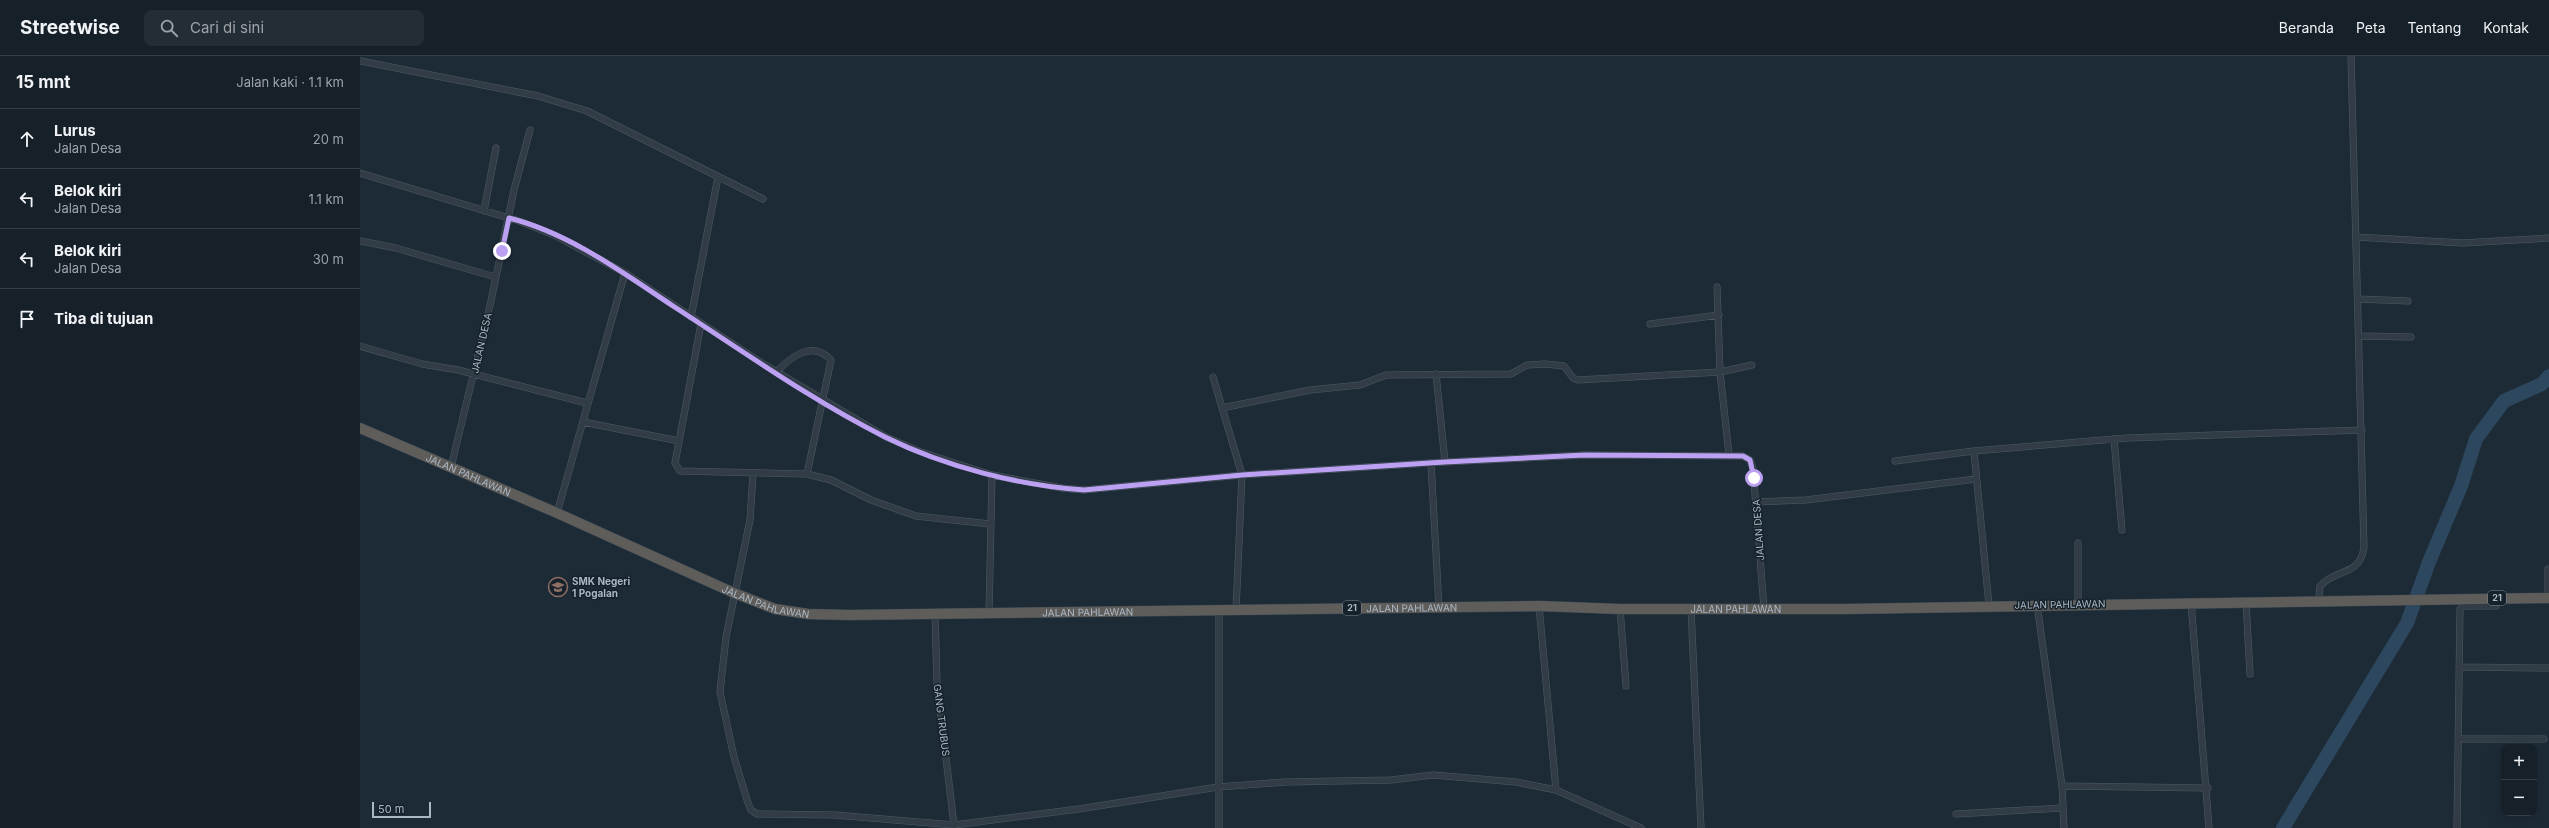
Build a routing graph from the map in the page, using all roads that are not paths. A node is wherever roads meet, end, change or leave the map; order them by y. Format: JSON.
{"nodes":[{"id":1,"x":2351,"y":56,"type":"edge"},
{"id":2,"x":360,"y":61,"type":"edge"},
{"id":3,"x":530,"y":130,"type":"dead end"},
{"id":4,"x":496,"y":148,"type":"dead end"},
{"id":5,"x":360,"y":173,"type":"edge"},
{"id":6,"x":718,"y":176,"type":"junction"},
{"id":7,"x":763,"y":199,"type":"dead end"},
{"id":8,"x":484,"y":211,"type":"junction"},
{"id":9,"x":509,"y":212,"type":"junction"},
{"id":10,"x":2356,"y":237,"type":"junction"},
{"id":11,"x":2549,"y":238,"type":"edge"},
{"id":12,"x":360,"y":240,"type":"edge"},
{"id":13,"x":625,"y":273,"type":"junction"},
{"id":14,"x":495,"y":277,"type":"junction"},
{"id":15,"x":1717,"y":287,"type":"dead end"},
{"id":16,"x":2358,"y":299,"type":"junction"},
{"id":17,"x":2408,"y":301,"type":"dead end"},
{"id":18,"x":1719,"y":315,"type":"junction"},
{"id":19,"x":691,"y":317,"type":"junction"},
{"id":20,"x":701,"y":324,"type":"junction"},
{"id":21,"x":1650,"y":324,"type":"dead end"},
{"id":22,"x":2359,"y":336,"type":"junction"},
{"id":23,"x":2411,"y":337,"type":"dead end"},
{"id":24,"x":360,"y":346,"type":"edge"},
{"id":25,"x":1752,"y":364,"type":"dead end"},
{"id":26,"x":776,"y":372,"type":"junction"},
{"id":27,"x":1720,"y":372,"type":"junction"},
{"id":28,"x":474,"y":374,"type":"junction"},
{"id":29,"x":1436,"y":374,"type":"junction"},
{"id":30,"x":1213,"y":377,"type":"dead end"},
{"id":31,"x":822,"y":401,"type":"junction"},
{"id":32,"x":587,"y":403,"type":"junction"},
{"id":33,"x":1222,"y":408,"type":"junction"},
{"id":34,"x":583,"y":422,"type":"junction"},
{"id":35,"x":360,"y":428,"type":"edge"},
{"id":36,"x":2362,"y":430,"type":"junction"},
{"id":37,"x":2114,"y":439,"type":"junction"},
{"id":38,"x":679,"y":441,"type":"junction"},
{"id":39,"x":1974,"y":451,"type":"junction"},
{"id":40,"x":1729,"y":455,"type":"junction"},
{"id":41,"x":1895,"y":461,"type":"dead end"},
{"id":42,"x":1445,"y":462,"type":"junction"},
{"id":43,"x":1431,"y":463,"type":"junction"},
{"id":44,"x":451,"y":467,"type":"junction"},
{"id":45,"x":753,"y":474,"type":"junction"},
{"id":46,"x":807,"y":474,"type":"junction"},
{"id":47,"x":992,"y":475,"type":"junction"},
{"id":48,"x":1242,"y":475,"type":"junction"},
{"id":49,"x":1976,"y":479,"type":"junction"},
{"id":50,"x":1756,"y":502,"type":"junction"},
{"id":51,"x":557,"y":513,"type":"junction"},
{"id":52,"x":990,"y":524,"type":"junction"},
{"id":53,"x":2122,"y":530,"type":"dead end"},
{"id":54,"x":2078,"y":543,"type":"dead end"},
{"id":55,"x":2548,"y":569,"type":"edge"},
{"id":56,"x":734,"y":593,"type":"junction"},
{"id":57,"x":2496,"y":598,"type":"junction"},
{"id":58,"x":2549,"y":598,"type":"edge"},
{"id":59,"x":2319,"y":600,"type":"junction"},
{"id":60,"x":2191,"y":602,"type":"junction"},
{"id":61,"x":2246,"y":602,"type":"junction"},
{"id":62,"x":2078,"y":603,"type":"junction"},
{"id":63,"x":2038,"y":604,"type":"junction"},
{"id":64,"x":1990,"y":605,"type":"junction"},
{"id":65,"x":1539,"y":606,"type":"junction"},
{"id":66,"x":1439,"y":607,"type":"junction"},
{"id":67,"x":1764,"y":608,"type":"junction"},
{"id":68,"x":1218,"y":609,"type":"junction"},
{"id":69,"x":1620,"y":609,"type":"junction"},
{"id":70,"x":1691,"y":609,"type":"junction"},
{"id":71,"x":1236,"y":610,"type":"junction"},
{"id":72,"x":935,"y":614,"type":"junction"},
{"id":73,"x":989,"y":614,"type":"junction"},
{"id":74,"x":2460,"y":667,"type":"junction"},
{"id":75,"x":2549,"y":668,"type":"edge"},
{"id":76,"x":2250,"y":674,"type":"dead end"},
{"id":77,"x":1626,"y":686,"type":"dead end"},
{"id":78,"x":2459,"y":738,"type":"junction"},
{"id":79,"x":2544,"y":739,"type":"dead end"},
{"id":80,"x":2062,"y":786,"type":"junction"},
{"id":81,"x":1218,"y":787,"type":"junction"},
{"id":82,"x":2208,"y":788,"type":"junction"},
{"id":83,"x":1556,"y":790,"type":"junction"},
{"id":84,"x":2062,"y":808,"type":"junction"},
{"id":85,"x":1956,"y":814,"type":"dead end"},
{"id":86,"x":954,"y":825,"type":"junction"},
{"id":87,"x":1219,"y":828,"type":"edge"},
{"id":88,"x":1641,"y":828,"type":"edge"},
{"id":89,"x":1701,"y":828,"type":"edge"},
{"id":90,"x":2064,"y":828,"type":"edge"},
{"id":91,"x":2209,"y":828,"type":"edge"},
{"id":92,"x":2457,"y":828,"type":"edge"}],
"edges":[{"from":1,"to":10,"type":"street"},
{"from":2,"to":6,"type":"street"},
{"from":3,"to":9,"type":"street"},
{"from":4,"to":8,"type":"street"},
{"from":5,"to":8,"type":"street","name":"JALAN DESA"},
{"from":6,"to":7,"type":"street"},
{"from":6,"to":19,"type":"street"},
{"from":8,"to":9,"type":"street","name":"JALAN DESA"},
{"from":9,"to":13,"type":"street","name":"JALAN DESA"},
{"from":9,"to":14,"type":"street","name":"JALAN DESA"},
{"from":10,"to":11,"type":"street"},
{"from":10,"to":16,"type":"street"},
{"from":12,"to":14,"type":"street"},
{"from":13,"to":19,"type":"street","name":"JALAN DESA"},
{"from":13,"to":32,"type":"street"},
{"from":14,"to":28,"type":"street","name":"JALAN DESA"},
{"from":15,"to":18,"type":"street"},
{"from":16,"to":17,"type":"street"},
{"from":16,"to":22,"type":"street"},
{"from":18,"to":21,"type":"street"},
{"from":18,"to":27,"type":"street"},
{"from":19,"to":20,"type":"street","name":"JALAN DESA"},
{"from":20,"to":26,"type":"street","name":"JALAN DESA"},
{"from":20,"to":38,"type":"street"},
{"from":22,"to":23,"type":"street"},
{"from":22,"to":36,"type":"street"},
{"from":24,"to":28,"type":"street"},
{"from":25,"to":27,"type":"street"},
{"from":26,"to":31,"type":"street","name":"JALAN DESA"},
{"from":26,"to":31,"type":"street"},
{"from":27,"to":29,"type":"street"},
{"from":27,"to":40,"type":"street"},
{"from":28,"to":32,"type":"street"},
{"from":28,"to":44,"type":"street","name":"JALAN DESA"},
{"from":29,"to":33,"type":"street"},
{"from":29,"to":42,"type":"street"},
{"from":30,"to":33,"type":"street"},
{"from":31,"to":46,"type":"street"},
{"from":31,"to":47,"type":"street","name":"JALAN DESA"},
{"from":32,"to":34,"type":"street"},
{"from":33,"to":48,"type":"street"},
{"from":34,"to":38,"type":"street"},
{"from":34,"to":51,"type":"street"},
{"from":35,"to":44,"type":"highway","name":"JALAN PAHLAWAN","number":"21"},
{"from":36,"to":37,"type":"street"},
{"from":36,"to":59,"type":"street"},
{"from":37,"to":39,"type":"street"},
{"from":37,"to":53,"type":"street"},
{"from":38,"to":45,"type":"street"},
{"from":39,"to":41,"type":"street"},
{"from":39,"to":49,"type":"street"},
{"from":40,"to":42,"type":"street","name":"JALAN DESA"},
{"from":40,"to":50,"type":"street","name":"JALAN DESA"},
{"from":42,"to":43,"type":"street","name":"JALAN DESA"},
{"from":43,"to":48,"type":"street","name":"JALAN DESA"},
{"from":43,"to":66,"type":"street"},
{"from":44,"to":51,"type":"highway","name":"JALAN PAHLAWAN","number":"21"},
{"from":45,"to":46,"type":"street"},
{"from":45,"to":56,"type":"street"},
{"from":46,"to":52,"type":"street"},
{"from":47,"to":48,"type":"street","name":"JALAN DESA"},
{"from":47,"to":52,"type":"street"},
{"from":48,"to":71,"type":"street"},
{"from":49,"to":50,"type":"street"},
{"from":49,"to":64,"type":"street"},
{"from":50,"to":67,"type":"street","name":"JALAN DESA"},
{"from":51,"to":56,"type":"highway","name":"JALAN PAHLAWAN","number":"21"},
{"from":52,"to":73,"type":"street"},
{"from":54,"to":62,"type":"street"},
{"from":55,"to":58,"type":"street"},
{"from":56,"to":72,"type":"highway","name":"JALAN PAHLAWAN","number":"21"},
{"from":56,"to":86,"type":"street"},
{"from":57,"to":58,"type":"highway","number":"21"},
{"from":57,"to":59,"type":"highway","name":"JALAN PAHLAWAN","number":"21"},
{"from":57,"to":74,"type":"street"},
{"from":59,"to":61,"type":"highway","name":"JALAN PAHLAWAN","number":"21"},
{"from":60,"to":61,"type":"highway","name":"JALAN PAHLAWAN","number":"21"},
{"from":60,"to":62,"type":"highway","name":"JALAN PAHLAWAN","number":"21"},
{"from":60,"to":82,"type":"street"},
{"from":61,"to":76,"type":"street"},
{"from":62,"to":63,"type":"highway","name":"JALAN PAHLAWAN","number":"21"},
{"from":63,"to":64,"type":"highway","name":"JALAN PAHLAWAN","number":"21"},
{"from":63,"to":80,"type":"street"},
{"from":64,"to":67,"type":"highway","name":"JALAN PAHLAWAN","number":"21"},
{"from":65,"to":66,"type":"highway","name":"JALAN PAHLAWAN","number":"21"},
{"from":65,"to":69,"type":"highway","name":"JALAN PAHLAWAN","number":"21"},
{"from":65,"to":83,"type":"street"},
{"from":66,"to":71,"type":"highway","name":"JALAN PAHLAWAN","number":"21"},
{"from":67,"to":70,"type":"highway","name":"JALAN PAHLAWAN","number":"21"},
{"from":68,"to":71,"type":"highway","name":"JALAN PAHLAWAN","number":"21"},
{"from":68,"to":73,"type":"highway","name":"JALAN PAHLAWAN","number":"21"},
{"from":68,"to":81,"type":"street"},
{"from":69,"to":70,"type":"highway","name":"JALAN PAHLAWAN","number":"21"},
{"from":69,"to":77,"type":"street"},
{"from":70,"to":89,"type":"street"},
{"from":72,"to":73,"type":"highway","name":"JALAN PAHLAWAN","number":"21"},
{"from":72,"to":86,"type":"street","name":"GANG TRUBUS"},
{"from":74,"to":75,"type":"street"},
{"from":74,"to":78,"type":"street"},
{"from":78,"to":79,"type":"street"},
{"from":78,"to":92,"type":"street"},
{"from":80,"to":82,"type":"street"},
{"from":80,"to":84,"type":"street"},
{"from":81,"to":83,"type":"street"},
{"from":81,"to":86,"type":"street"},
{"from":81,"to":87,"type":"street"},
{"from":82,"to":91,"type":"street"},
{"from":83,"to":88,"type":"street"},
{"from":84,"to":85,"type":"street"},
{"from":84,"to":90,"type":"street"}]}
